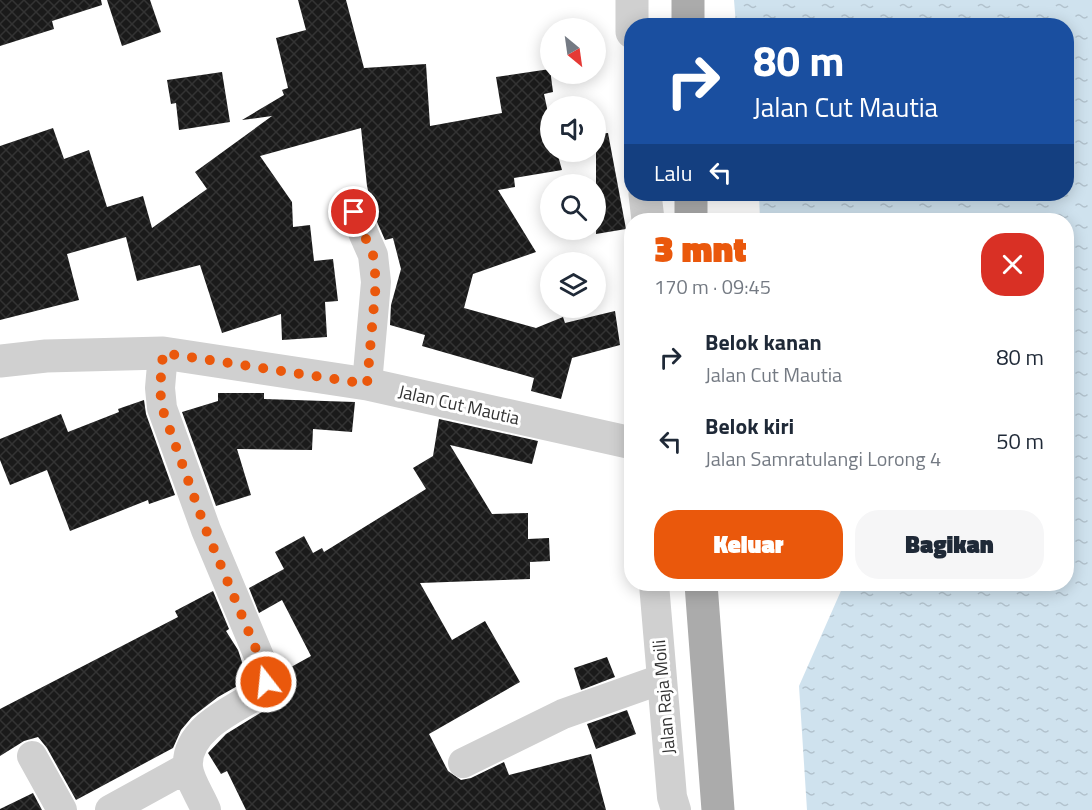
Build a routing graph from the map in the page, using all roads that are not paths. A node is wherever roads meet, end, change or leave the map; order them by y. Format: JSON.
{"nodes":[{"id":1,"x":688,"y":0,"type":"edge"},
{"id":2,"x":688,"y":18,"type":"edge"},
{"id":3,"x":354,"y":212,"type":"dead end"},
{"id":4,"x":163,"y":353,"type":"junction"},
{"id":5,"x":0,"y":361,"type":"edge"},
{"id":6,"x":367,"y":384,"type":"junction"},
{"id":7,"x":624,"y":441,"type":"edge"},
{"id":8,"x":655,"y":591,"type":"edge"},
{"id":9,"x":702,"y":591,"type":"edge"},
{"id":10,"x":662,"y":679,"type":"junction"},
{"id":11,"x":32,"y":756,"type":"dead end"},
{"id":12,"x":463,"y":763,"type":"dead end"},
{"id":13,"x":188,"y":767,"type":"junction"},
{"id":14,"x":62,"y":810,"type":"edge"},
{"id":15,"x":110,"y":810,"type":"edge"},
{"id":16,"x":206,"y":810,"type":"edge"},
{"id":17,"x":676,"y":810,"type":"edge"},
{"id":18,"x":718,"y":810,"type":"edge"}],
"edges":[{"from":1,"to":2,"type":"main road"},
{"from":3,"to":6,"type":"street"},
{"from":4,"to":5,"type":"street","name":"Jalan Cut Mautia"},
{"from":4,"to":6,"type":"street","name":"Jalan Cut Mautia"},
{"from":4,"to":13,"type":"street"},
{"from":6,"to":7,"type":"street","name":"Jalan Cut Mautia"},
{"from":8,"to":10,"type":"street","name":"Jalan Raja Moili"},
{"from":9,"to":18,"type":"main road"},
{"from":10,"to":12,"type":"street"},
{"from":10,"to":17,"type":"street","name":"Jalan Raja Moili"},
{"from":11,"to":14,"type":"street"},
{"from":13,"to":15,"type":"street"},
{"from":13,"to":16,"type":"street"}]}
